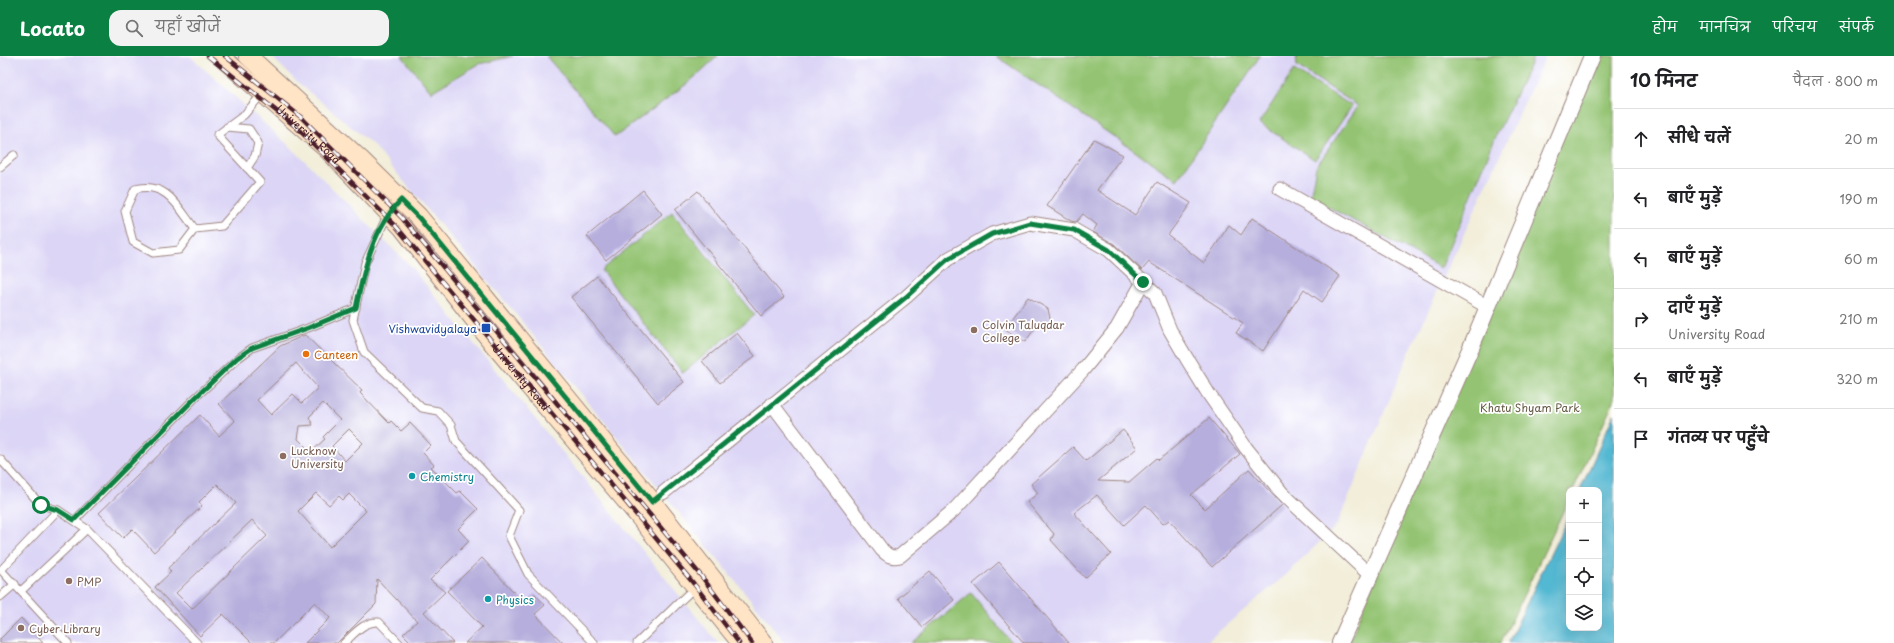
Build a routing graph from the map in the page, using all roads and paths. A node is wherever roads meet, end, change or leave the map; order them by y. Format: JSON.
{"nodes":[{"id":1,"x":220,"y":56,"type":"edge"},
{"id":2,"x":248,"y":56,"type":"edge"},
{"id":3,"x":1592,"y":56,"type":"edge"},
{"id":4,"x":263,"y":93,"type":"junction"},
{"id":5,"x":227,"y":126,"type":"junction"},
{"id":6,"x":14,"y":155,"type":"dead end"},
{"id":7,"x":0,"y":167,"type":"edge"},
{"id":8,"x":247,"y":168,"type":"junction"},
{"id":9,"x":1280,"y":189,"type":"dead end"},
{"id":10,"x":395,"y":206,"type":"junction"},
{"id":11,"x":195,"y":229,"type":"junction"},
{"id":12,"x":1143,"y":282,"type":"junction"},
{"id":13,"x":1488,"y":307,"type":"junction"},
{"id":14,"x":356,"y":308,"type":"junction"},
{"id":15,"x":772,"y":404,"type":"junction"},
{"id":16,"x":0,"y":459,"type":"edge"},
{"id":17,"x":657,"y":497,"type":"junction"},
{"id":18,"x":58,"y":510,"type":"junction"},
{"id":19,"x":74,"y":520,"type":"junction"},
{"id":20,"x":86,"y":529,"type":"junction"},
{"id":21,"x":1370,"y":575,"type":"junction"},
{"id":22,"x":14,"y":584,"type":"junction"},
{"id":23,"x":696,"y":585,"type":"junction"},
{"id":24,"x":21,"y":591,"type":"junction"},
{"id":25,"x":0,"y":597,"type":"edge"},
{"id":26,"x":68,"y":643,"type":"edge"},
{"id":27,"x":197,"y":643,"type":"edge"},
{"id":28,"x":344,"y":643,"type":"edge"},
{"id":29,"x":399,"y":643,"type":"edge"},
{"id":30,"x":594,"y":643,"type":"edge"},
{"id":31,"x":637,"y":643,"type":"edge"},
{"id":32,"x":741,"y":643,"type":"edge"},
{"id":33,"x":763,"y":643,"type":"edge"},
{"id":34,"x":1340,"y":643,"type":"edge"}],
"edges":[{"from":1,"to":4,"type":"main road","name":"University Road"},
{"from":2,"to":10,"type":"main road","name":"University Road"},
{"from":3,"to":13,"type":"street"},
{"from":4,"to":5,"type":"lane"},
{"from":4,"to":10,"type":"main road","name":"University Road"},
{"from":5,"to":8,"type":"lane"},
{"from":5,"to":8,"type":"lane"},
{"from":6,"to":7,"type":"lane"},
{"from":8,"to":11,"type":"lane"},
{"from":9,"to":13,"type":"street"},
{"from":10,"to":14,"type":"lane"},
{"from":10,"to":17,"type":"main road","name":"University Road"},
{"from":10,"to":23,"type":"main road","name":"University Road"},
{"from":11,"to":11,"type":"lane"},
{"from":12,"to":15,"type":"street"},
{"from":12,"to":15,"type":"street"},
{"from":12,"to":21,"type":"street"},
{"from":13,"to":21,"type":"street"},
{"from":14,"to":19,"type":"lane"},
{"from":14,"to":30,"type":"lane"},
{"from":15,"to":17,"type":"street"},
{"from":16,"to":18,"type":"lane"},
{"from":17,"to":33,"type":"main road","name":"University Road"},
{"from":18,"to":19,"type":"lane"},
{"from":18,"to":22,"type":"lane"},
{"from":19,"to":20,"type":"lane"},
{"from":20,"to":24,"type":"lane"},
{"from":20,"to":27,"type":"lane"},
{"from":21,"to":34,"type":"street"},
{"from":22,"to":24,"type":"lane"},
{"from":22,"to":25,"type":"lane"},
{"from":23,"to":31,"type":"lane"},
{"from":23,"to":32,"type":"main road","name":"University Road"},
{"from":24,"to":26,"type":"lane"},
{"from":28,"to":29,"type":"lane"}]}
